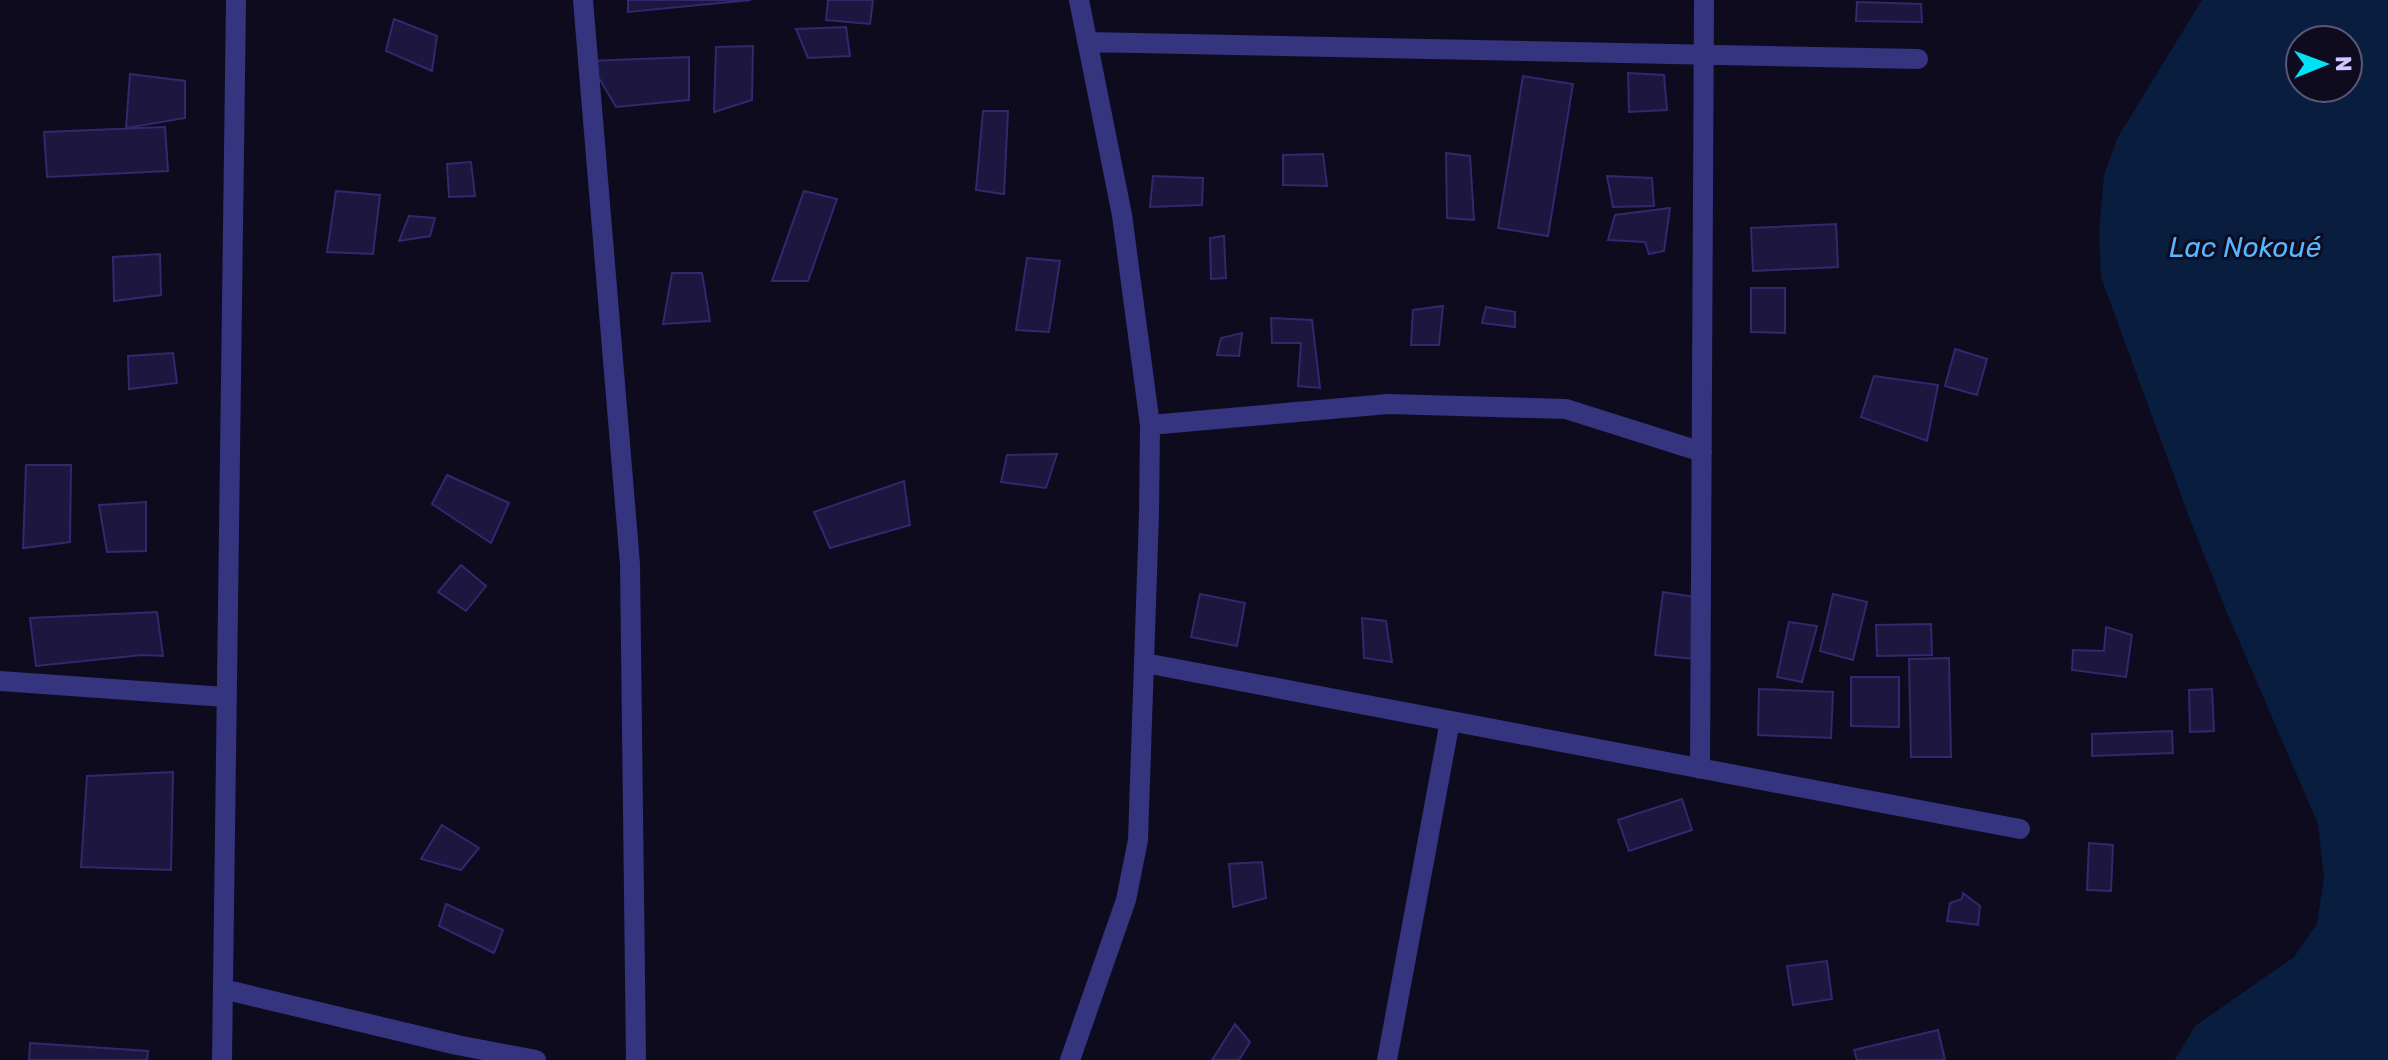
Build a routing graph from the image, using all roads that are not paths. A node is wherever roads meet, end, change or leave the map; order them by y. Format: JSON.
{"nodes":[{"id":1,"x":236,"y":0,"type":"edge"},
{"id":2,"x":583,"y":0,"type":"edge"},
{"id":3,"x":1079,"y":0,"type":"edge"},
{"id":4,"x":1704,"y":0,"type":"edge"},
{"id":5,"x":1087,"y":42,"type":"junction"},
{"id":6,"x":1704,"y":55,"type":"junction"},
{"id":7,"x":1918,"y":59,"type":"dead end"},
{"id":8,"x":1150,"y":425,"type":"junction"},
{"id":9,"x":1702,"y":452,"type":"junction"},
{"id":10,"x":1145,"y":663,"type":"junction"},
{"id":11,"x":0,"y":681,"type":"edge"},
{"id":12,"x":225,"y":697,"type":"junction"},
{"id":13,"x":1450,"y":721,"type":"junction"},
{"id":14,"x":1700,"y":769,"type":"junction"},
{"id":15,"x":2020,"y":829,"type":"dead end"},
{"id":16,"x":223,"y":989,"type":"junction"},
{"id":17,"x":453,"y":1052,"type":"edge"},
{"id":18,"x":222,"y":1060,"type":"edge"},
{"id":19,"x":536,"y":1060,"type":"edge"},
{"id":20,"x":636,"y":1060,"type":"edge"},
{"id":21,"x":1070,"y":1060,"type":"edge"},
{"id":22,"x":1387,"y":1060,"type":"edge"}],
"edges":[{"from":1,"to":12,"type":"street"},
{"from":2,"to":20,"type":"street"},
{"from":3,"to":5,"type":"street"},
{"from":4,"to":6,"type":"street"},
{"from":5,"to":6,"type":"street"},
{"from":5,"to":8,"type":"street"},
{"from":6,"to":7,"type":"street"},
{"from":6,"to":9,"type":"street"},
{"from":8,"to":9,"type":"street"},
{"from":8,"to":10,"type":"street"},
{"from":9,"to":14,"type":"street"},
{"from":10,"to":13,"type":"street"},
{"from":10,"to":21,"type":"street"},
{"from":11,"to":12,"type":"street"},
{"from":12,"to":16,"type":"street"},
{"from":13,"to":14,"type":"street"},
{"from":13,"to":22,"type":"street"},
{"from":14,"to":15,"type":"street"},
{"from":16,"to":17,"type":"street"},
{"from":16,"to":18,"type":"street"},
{"from":17,"to":19,"type":"street"}]}
